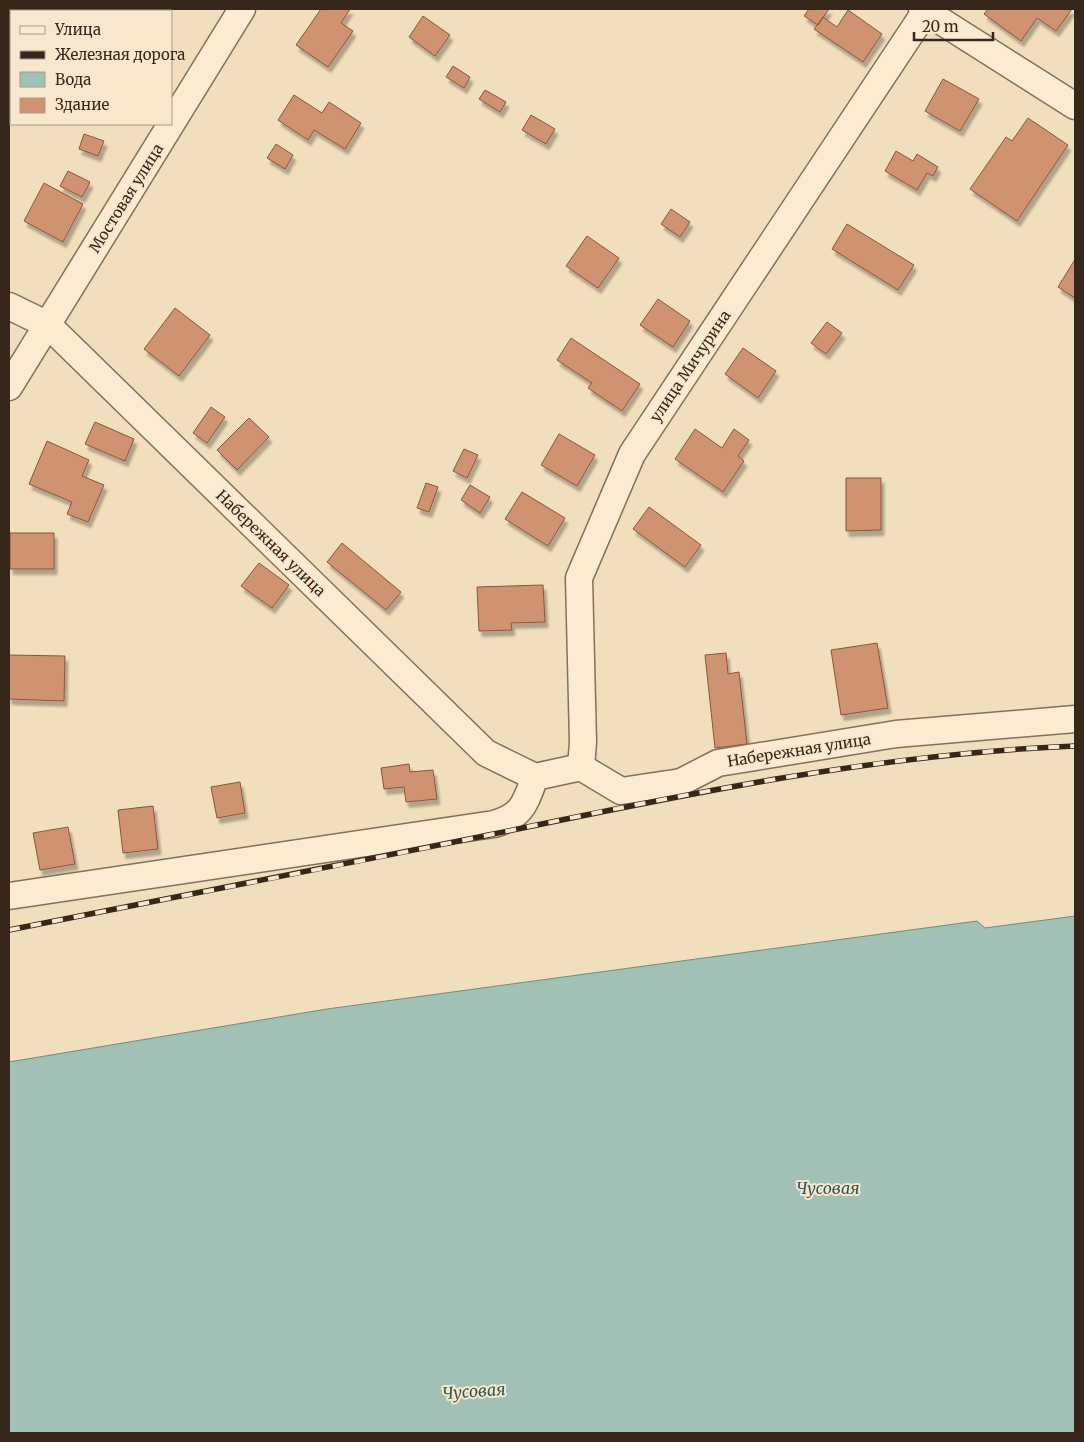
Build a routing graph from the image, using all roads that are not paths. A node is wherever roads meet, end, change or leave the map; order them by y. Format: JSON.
{"nodes":[{"id":1,"x":242,"y":9,"type":"edge"},
{"id":2,"x":925,"y":10,"type":"edge"},
{"id":3,"x":1075,"y":106,"type":"edge"},
{"id":4,"x":172,"y":123,"type":"edge"},
{"id":5,"x":171,"y":125,"type":"edge"},
{"id":6,"x":9,"y":306,"type":"edge"},
{"id":7,"x":48,"y":325,"type":"junction"},
{"id":8,"x":9,"y":388,"type":"edge"},
{"id":9,"x":1075,"y":719,"type":"edge"},
{"id":10,"x":581,"y":767,"type":"junction"},
{"id":11,"x":535,"y":777,"type":"junction"},
{"id":12,"x":9,"y":896,"type":"edge"}],
"edges":[{"from":1,"to":4,"type":"street","name":"Мостовая улица"},
{"from":2,"to":3,"type":"street"},
{"from":2,"to":10,"type":"street","name":"улица Мичурина"},
{"from":5,"to":7,"type":"street","name":"Мостовая улица"},
{"from":6,"to":7,"type":"street","name":"Набережная улица"},
{"from":7,"to":8,"type":"street","name":"Мостовая улица"},
{"from":7,"to":11,"type":"street","name":"Набережная улица"},
{"from":9,"to":10,"type":"street","name":"Набережная улица"},
{"from":10,"to":11,"type":"street"},
{"from":11,"to":12,"type":"street"}]}
